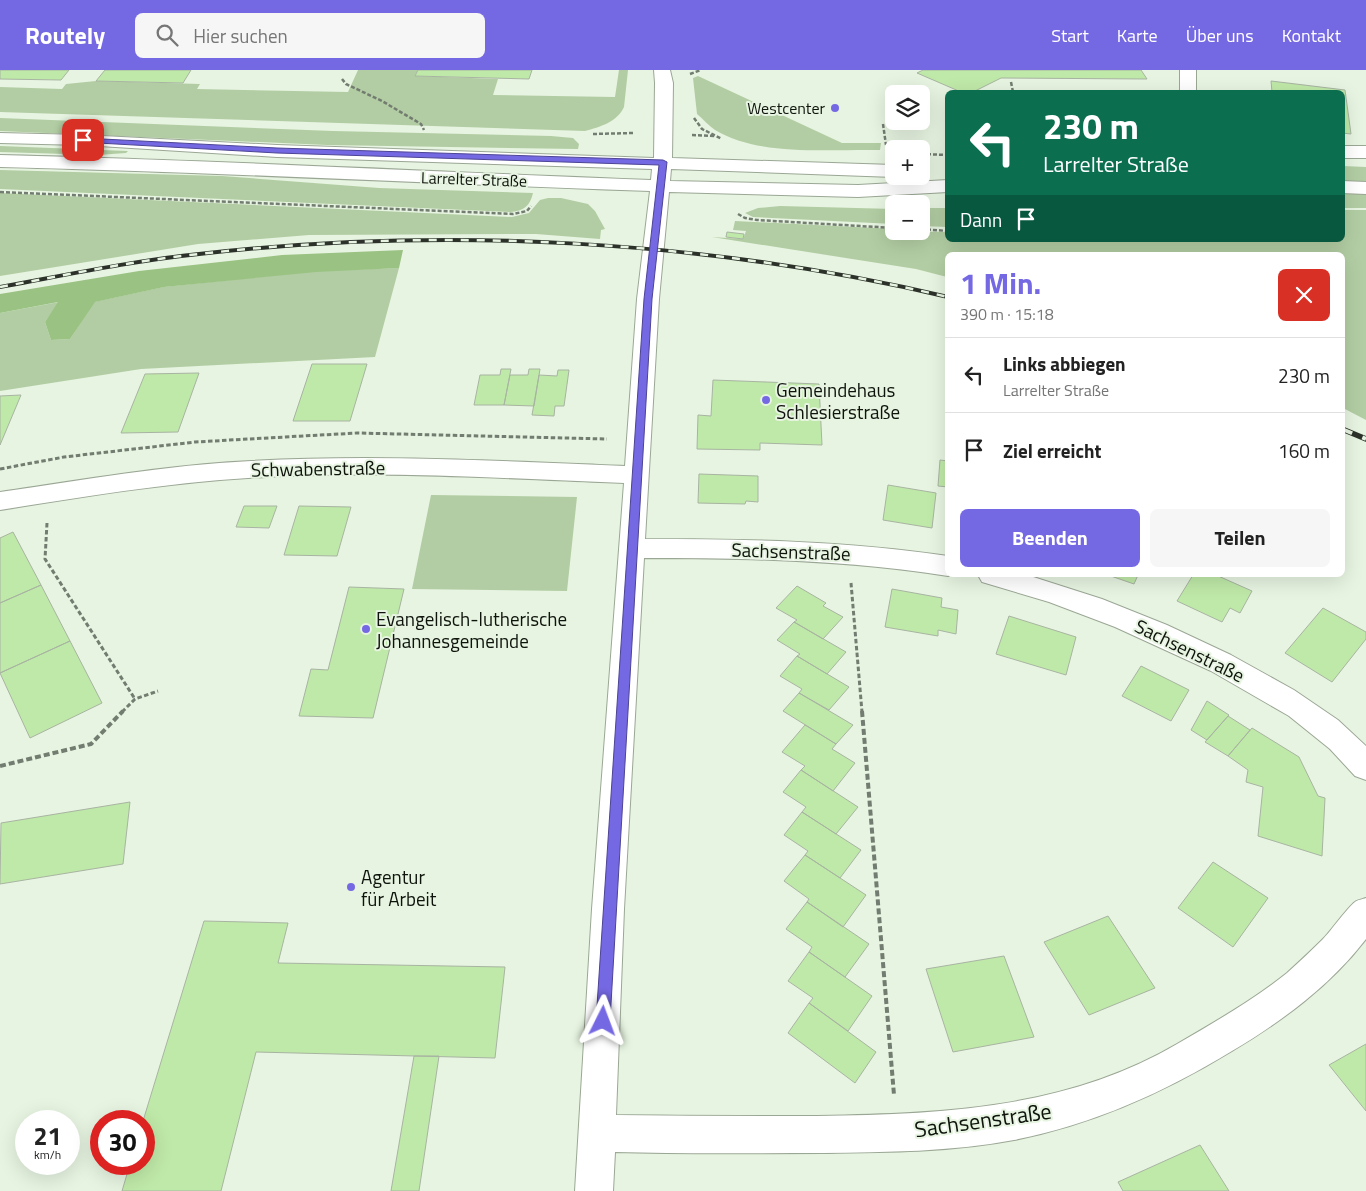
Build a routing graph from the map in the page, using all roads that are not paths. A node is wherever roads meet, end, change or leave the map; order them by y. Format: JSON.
{"nodes":[{"id":1,"x":662,"y":70,"type":"edge"},
{"id":2,"x":1188,"y":70,"type":"edge"},
{"id":3,"x":1188,"y":90,"type":"edge"},
{"id":4,"x":0,"y":138,"type":"edge"},
{"id":5,"x":1345,"y":152,"type":"edge"},
{"id":6,"x":1366,"y":152,"type":"edge"},
{"id":7,"x":0,"y":161,"type":"edge"},
{"id":8,"x":885,"y":171,"type":"edge"},
{"id":9,"x":661,"y":174,"type":"junction"},
{"id":10,"x":930,"y":174,"type":"edge"},
{"id":11,"x":945,"y":175,"type":"edge"},
{"id":12,"x":945,"y":186,"type":"edge"},
{"id":13,"x":1345,"y":187,"type":"edge"},
{"id":14,"x":1366,"y":188,"type":"edge"},
{"id":15,"x":637,"y":475,"type":"junction"},
{"id":16,"x":0,"y":501,"type":"edge"},
{"id":17,"x":633,"y":548,"type":"junction"},
{"id":18,"x":945,"y":566,"type":"edge"},
{"id":19,"x":998,"y":577,"type":"edge"},
{"id":20,"x":1366,"y":767,"type":"edge"},
{"id":21,"x":1366,"y":913,"type":"edge"},
{"id":22,"x":598,"y":1133,"type":"junction"},
{"id":23,"x":594,"y":1191,"type":"edge"}],
"edges":[{"from":1,"to":9,"type":"street"},
{"from":2,"to":3,"type":"street"},
{"from":4,"to":9,"type":"street","name":"Larrelter Straße"},
{"from":5,"to":6,"type":"street"},
{"from":7,"to":9,"type":"street","name":"Larrelter Straße"},
{"from":8,"to":9,"type":"street","name":"Larrelter Straße"},
{"from":9,"to":12,"type":"street","name":"Larrelter Straße"},
{"from":9,"to":15,"type":"street"},
{"from":10,"to":11,"type":"street"},
{"from":13,"to":14,"type":"street"},
{"from":15,"to":16,"type":"street","name":"Schwabenstraße"},
{"from":15,"to":17,"type":"street"},
{"from":17,"to":18,"type":"street","name":"Sachsenstraße"},
{"from":17,"to":22,"type":"street"},
{"from":19,"to":20,"type":"street","name":"Sachsenstraße"},
{"from":21,"to":22,"type":"street","name":"Sachsenstraße"},
{"from":22,"to":23,"type":"street"}]}
